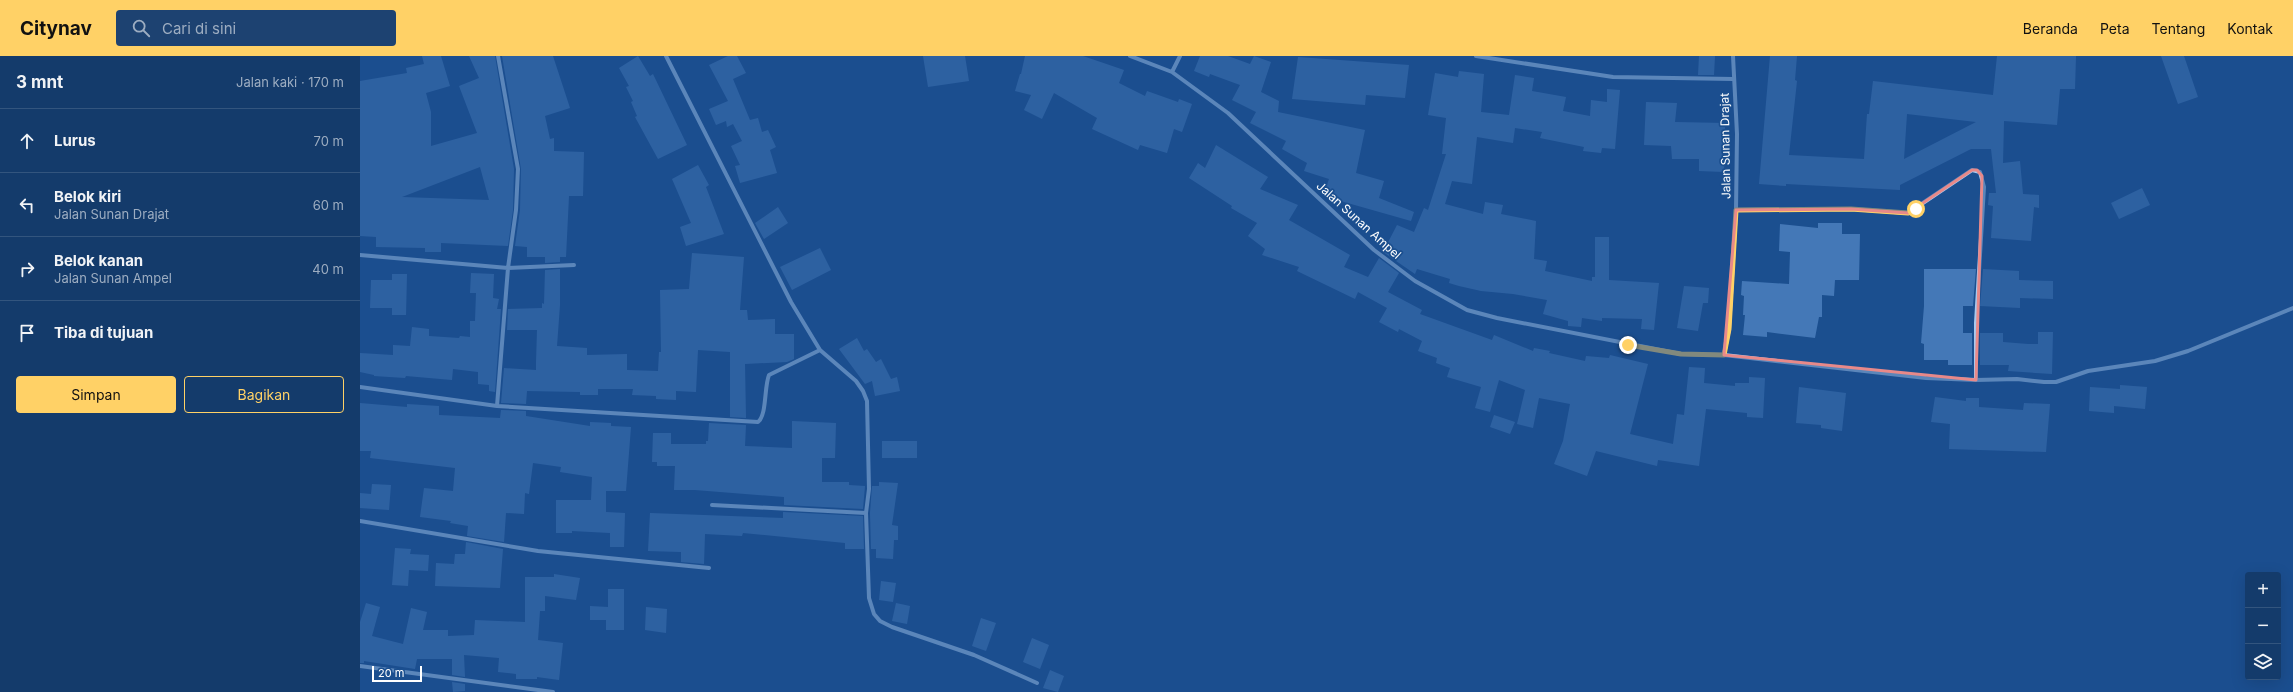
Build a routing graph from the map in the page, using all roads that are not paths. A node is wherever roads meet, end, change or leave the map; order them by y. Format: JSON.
{"nodes":[{"id":1,"x":498,"y":56,"type":"edge"},
{"id":2,"x":666,"y":56,"type":"edge"},
{"id":3,"x":1130,"y":56,"type":"edge"},
{"id":4,"x":1180,"y":56,"type":"edge"},
{"id":5,"x":1476,"y":56,"type":"edge"},
{"id":6,"x":1733,"y":56,"type":"edge"},
{"id":7,"x":1172,"y":72,"type":"junction"},
{"id":8,"x":1733,"y":79,"type":"junction"},
{"id":9,"x":1736,"y":210,"type":"junction"},
{"id":10,"x":360,"y":255,"type":"edge"},
{"id":11,"x":574,"y":265,"type":"dead end"},
{"id":12,"x":508,"y":268,"type":"junction"},
{"id":13,"x":2293,"y":308,"type":"edge"},
{"id":14,"x":820,"y":350,"type":"junction"},
{"id":15,"x":1724,"y":355,"type":"junction"},
{"id":16,"x":1976,"y":380,"type":"junction"},
{"id":17,"x":360,"y":387,"type":"edge"},
{"id":18,"x":497,"y":406,"type":"junction"},
{"id":19,"x":712,"y":505,"type":"dead end"},
{"id":20,"x":866,"y":513,"type":"junction"},
{"id":21,"x":360,"y":521,"type":"edge"},
{"id":22,"x":709,"y":568,"type":"dead end"},
{"id":23,"x":360,"y":666,"type":"edge"},
{"id":24,"x":1037,"y":683,"type":"dead end"},
{"id":25,"x":553,"y":692,"type":"edge"}],
"edges":[{"from":1,"to":12,"type":"street"},
{"from":2,"to":14,"type":"street"},
{"from":3,"to":7,"type":"street","name":"Jalan Sunan Ampel"},
{"from":4,"to":7,"type":"street"},
{"from":5,"to":8,"type":"street"},
{"from":6,"to":8,"type":"street","name":"Jalan Sunan Drajat"},
{"from":7,"to":15,"type":"street","name":"Jalan Sunan Ampel"},
{"from":8,"to":9,"type":"street","name":"Jalan Sunan Drajat"},
{"from":9,"to":15,"type":"street","name":"Jalan Sunan Drajat"},
{"from":9,"to":16,"type":"street"},
{"from":10,"to":12,"type":"street"},
{"from":11,"to":12,"type":"street"},
{"from":12,"to":18,"type":"street"},
{"from":13,"to":16,"type":"street","name":"Jalan Sunan Ampel"},
{"from":14,"to":18,"type":"street"},
{"from":14,"to":20,"type":"street"},
{"from":15,"to":16,"type":"street","name":"Jalan Sunan Ampel"},
{"from":17,"to":18,"type":"street"},
{"from":19,"to":20,"type":"street"},
{"from":20,"to":24,"type":"street"},
{"from":21,"to":22,"type":"street"},
{"from":23,"to":25,"type":"street"}]}
